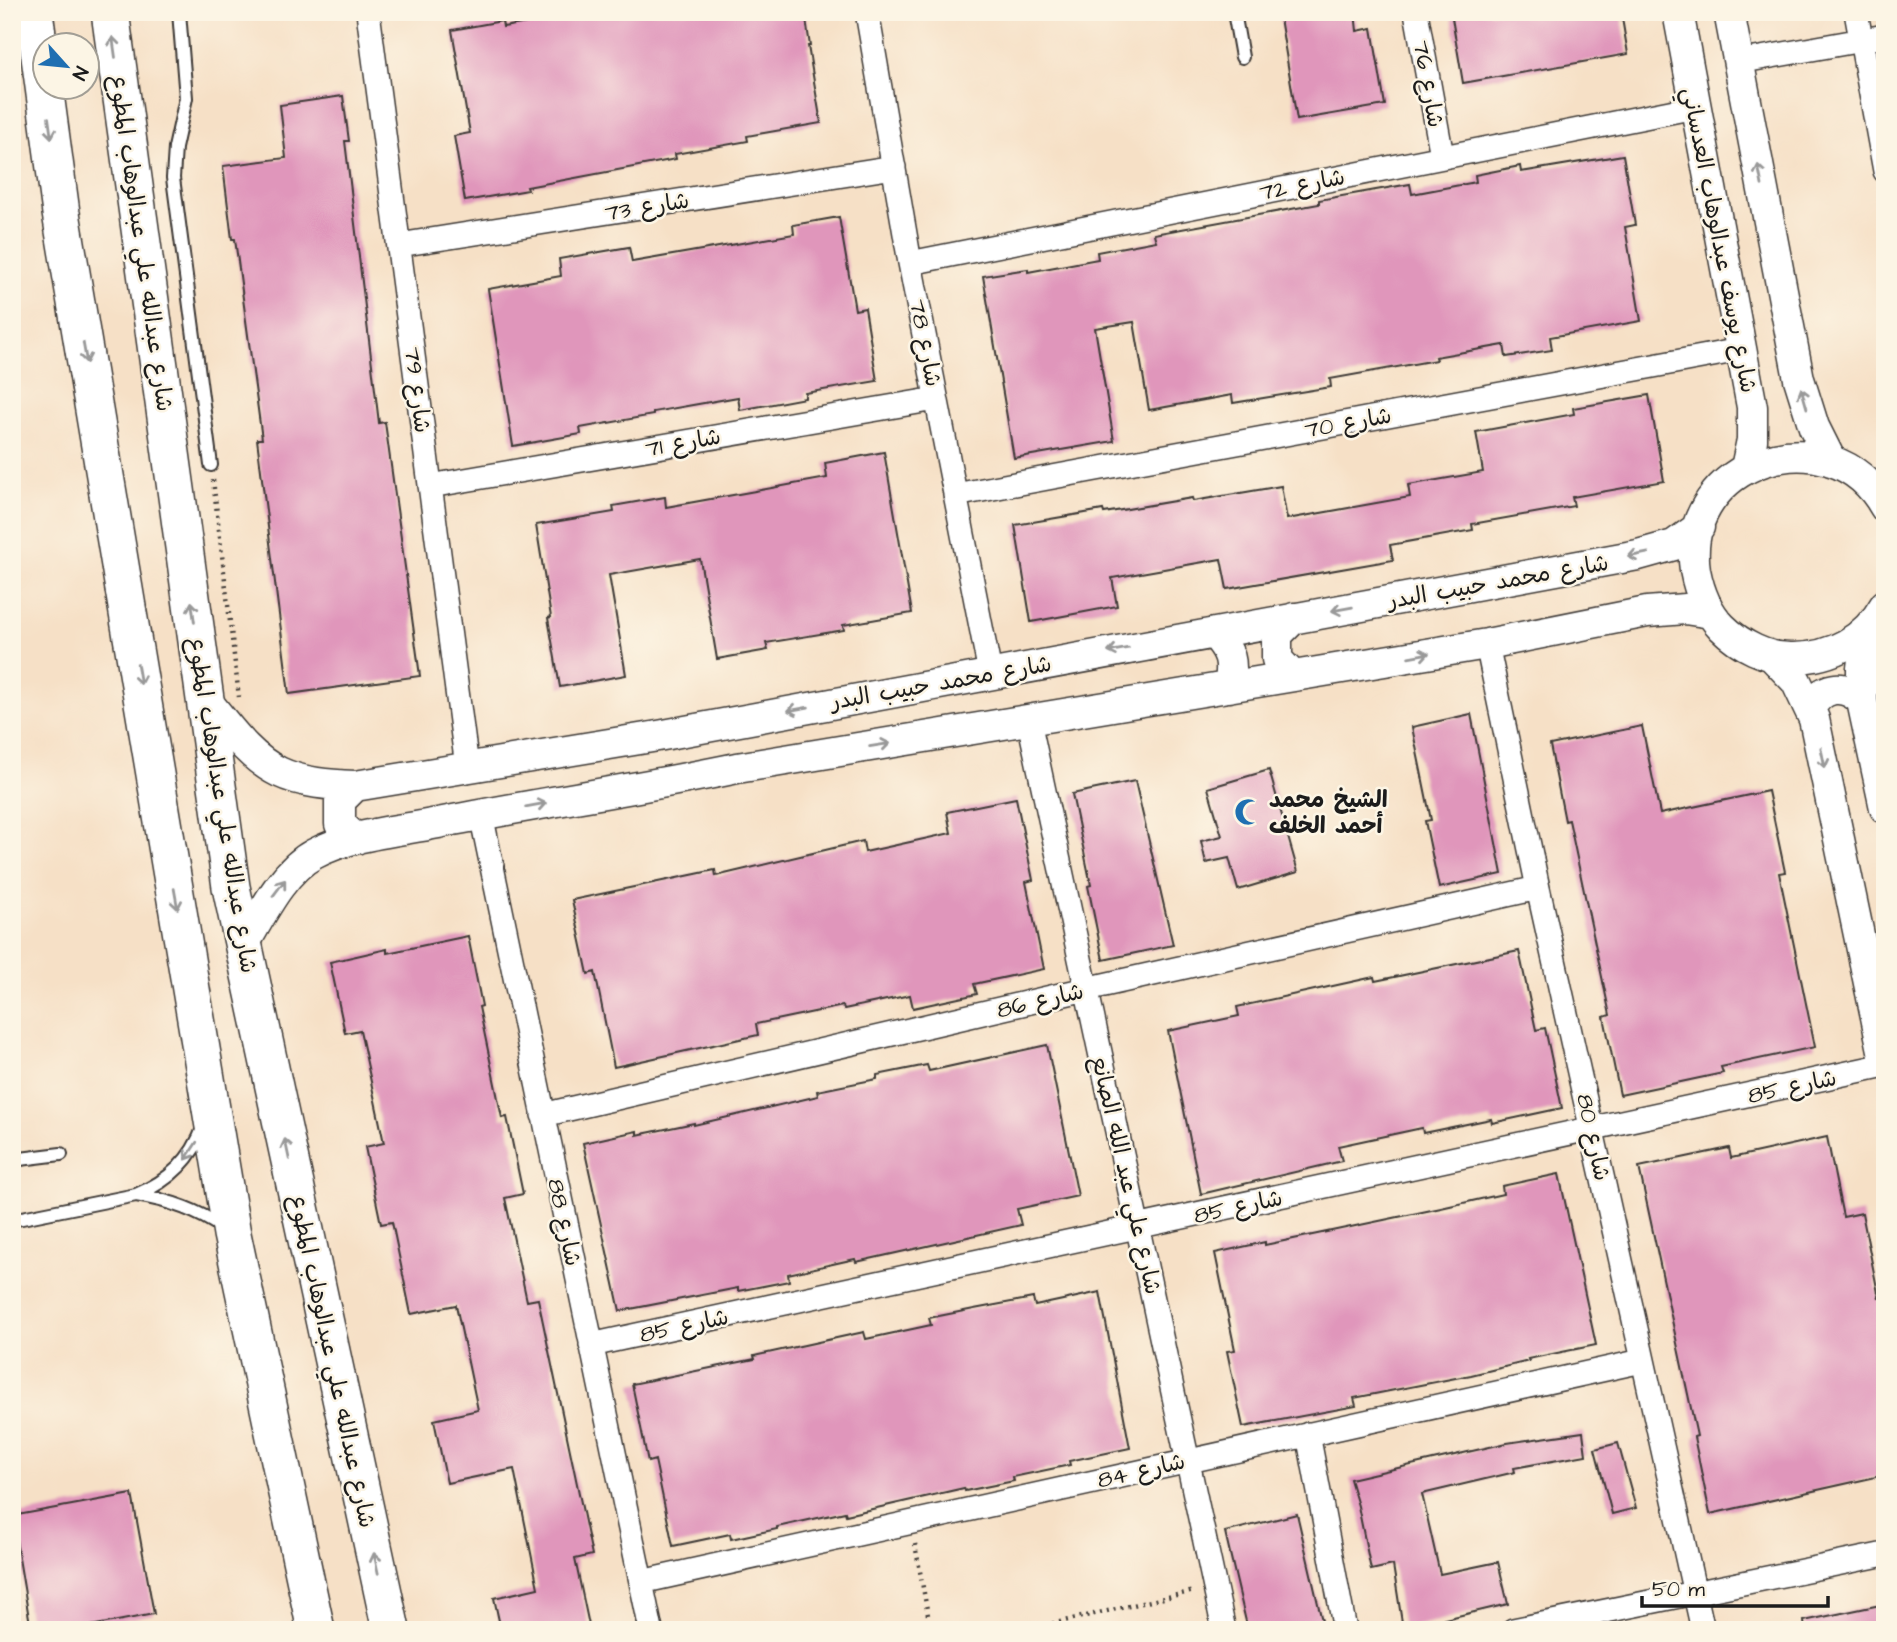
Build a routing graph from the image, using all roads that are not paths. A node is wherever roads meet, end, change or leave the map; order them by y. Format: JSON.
{"nodes":[{"id":1,"x":34,"y":12,"type":"edge"},
{"id":2,"x":110,"y":12,"type":"edge"},
{"id":3,"x":179,"y":12,"type":"edge"},
{"id":4,"x":867,"y":12,"type":"edge"},
{"id":5,"x":1234,"y":12,"type":"edge"},
{"id":6,"x":1416,"y":12,"type":"edge"},
{"id":7,"x":1678,"y":12,"type":"edge"},
{"id":8,"x":1729,"y":12,"type":"edge"},
{"id":9,"x":1856,"y":12,"type":"edge"},
{"id":10,"x":376,"y":14,"type":"edge"},
{"id":11,"x":1885,"y":36,"type":"edge"},
{"id":12,"x":1860,"y":40,"type":"junction"},
{"id":13,"x":1242,"y":57,"type":"dead end"},
{"id":14,"x":1738,"y":62,"type":"junction"},
{"id":15,"x":1695,"y":107,"type":"junction"},
{"id":16,"x":1442,"y":156,"type":"junction"},
{"id":17,"x":894,"y":167,"type":"junction"},
{"id":18,"x":1885,"y":171,"type":"edge"},
{"id":19,"x":399,"y":245,"type":"junction"},
{"id":20,"x":910,"y":263,"type":"junction"},
{"id":21,"x":1741,"y":350,"type":"junction"},
{"id":22,"x":936,"y":399,"type":"junction"},
{"id":23,"x":1830,"y":461,"type":"junction"},
{"id":24,"x":212,"y":465,"type":"road end"},
{"id":25,"x":1746,"y":468,"type":"junction"},
{"id":26,"x":430,"y":486,"type":"junction"},
{"id":27,"x":955,"y":495,"type":"junction"},
{"id":28,"x":1881,"y":496,"type":"edge"},
{"id":29,"x":1699,"y":527,"type":"junction"},
{"id":30,"x":1885,"y":605,"type":"edge"},
{"id":31,"x":1711,"y":613,"type":"junction"},
{"id":32,"x":1294,"y":618,"type":"junction"},
{"id":33,"x":1867,"y":629,"type":"junction"},
{"id":34,"x":1214,"y":633,"type":"junction"},
{"id":35,"x":1487,"y":644,"type":"junction"},
{"id":36,"x":1772,"y":656,"type":"junction"},
{"id":37,"x":990,"y":673,"type":"junction"},
{"id":38,"x":1293,"y":676,"type":"junction"},
{"id":39,"x":1229,"y":687,"type":"junction"},
{"id":40,"x":205,"y":699,"type":"junction"},
{"id":41,"x":1862,"y":701,"type":"junction"},
{"id":42,"x":1810,"y":709,"type":"junction"},
{"id":43,"x":732,"y":720,"type":"junction"},
{"id":44,"x":1029,"y":721,"type":"junction"},
{"id":45,"x":658,"y":736,"type":"junction"},
{"id":46,"x":467,"y":767,"type":"junction"},
{"id":47,"x":737,"y":768,"type":"junction"},
{"id":48,"x":662,"y":784,"type":"junction"},
{"id":49,"x":355,"y":786,"type":"junction"},
{"id":50,"x":1885,"y":808,"type":"edge"},
{"id":51,"x":481,"y":814,"type":"junction"},
{"id":52,"x":356,"y":839,"type":"junction"},
{"id":53,"x":1538,"y":888,"type":"junction"},
{"id":54,"x":243,"y":946,"type":"junction"},
{"id":55,"x":1086,"y":989,"type":"junction"},
{"id":56,"x":1885,"y":1060,"type":"edge"},
{"id":57,"x":1885,"y":1065,"type":"edge"},
{"id":58,"x":208,"y":1087,"type":"junction"},
{"id":59,"x":543,"y":1115,"type":"junction"},
{"id":60,"x":1592,"y":1129,"type":"junction"},
{"id":61,"x":61,"y":1154,"type":"dead end"},
{"id":62,"x":12,"y":1160,"type":"edge"},
{"id":63,"x":136,"y":1195,"type":"junction"},
{"id":64,"x":12,"y":1220,"type":"edge"},
{"id":65,"x":1140,"y":1227,"type":"junction"},
{"id":66,"x":232,"y":1234,"type":"junction"},
{"id":67,"x":591,"y":1345,"type":"junction"},
{"id":68,"x":1643,"y":1361,"type":"junction"},
{"id":69,"x":1308,"y":1434,"type":"junction"},
{"id":70,"x":1189,"y":1460,"type":"junction"},
{"id":71,"x":1885,"y":1554,"type":"edge"},
{"id":72,"x":641,"y":1582,"type":"junction"},
{"id":73,"x":1696,"y":1591,"type":"junction"},
{"id":74,"x":316,"y":1630,"type":"edge"},
{"id":75,"x":391,"y":1630,"type":"edge"},
{"id":76,"x":651,"y":1630,"type":"edge"},
{"id":77,"x":1224,"y":1630,"type":"edge"},
{"id":78,"x":1345,"y":1630,"type":"edge"},
{"id":79,"x":1513,"y":1630,"type":"edge"},
{"id":80,"x":1703,"y":1630,"type":"edge"}],
"edges":[{"from":1,"to":58,"type":"main road","one_way":true},
{"from":40,"to":2,"type":"main road","name":"شارع عبدالله علي عبدالوهاب المطوع","one_way":true},
{"from":3,"to":24,"type":"lane"},
{"from":4,"to":17,"type":"street","name":"شارع 78"},
{"from":5,"to":13,"type":"lane"},
{"from":6,"to":16,"type":"street","name":"شارع 76"},
{"from":7,"to":15,"type":"street","name":"شارع يوسف عبدالوهاب العدساني"},
{"from":8,"to":14,"type":"street"},
{"from":9,"to":12,"type":"street"},
{"from":10,"to":19,"type":"street","name":"شارع 79"},
{"from":11,"to":12,"type":"street"},
{"from":12,"to":14,"type":"street"},
{"from":12,"to":18,"type":"street"},
{"from":23,"to":14,"type":"street","one_way":true},
{"from":15,"to":16,"type":"street","name":"شارع 72"},
{"from":15,"to":21,"type":"street","name":"شارع يوسف عبدالوهاب العدساني"},
{"from":16,"to":20,"type":"street","name":"شارع 72"},
{"from":17,"to":19,"type":"street","name":"شارع 73"},
{"from":17,"to":20,"type":"street","name":"شارع 78"},
{"from":19,"to":26,"type":"street","name":"شارع 79"},
{"from":20,"to":22,"type":"street","name":"شارع 78"},
{"from":21,"to":25,"type":"street","name":"شارع يوسف عبدالوهاب العدساني"},
{"from":21,"to":27,"type":"street","name":"شارع 70"},
{"from":22,"to":26,"type":"street","name":"شارع 71"},
{"from":22,"to":27,"type":"street","name":"شارع 78"},
{"from":23,"to":25,"type":"street"},
{"from":23,"to":28,"type":"street"},
{"from":25,"to":29,"type":"street"},
{"from":26,"to":46,"type":"street","name":"شارع 79"},
{"from":27,"to":37,"type":"street","name":"شارع 78"},
{"from":29,"to":31,"type":"street"},
{"from":29,"to":32,"type":"street","name":"شارع محمد حبيب البدر","one_way":true},
{"from":30,"to":33,"type":"street"},
{"from":31,"to":35,"type":"street"},
{"from":31,"to":36,"type":"street"},
{"from":32,"to":34,"type":"street","name":"شارع محمد حبيب البدر"},
{"from":32,"to":38,"type":"street"},
{"from":33,"to":36,"type":"street"},
{"from":33,"to":41,"type":"street"},
{"from":34,"to":37,"type":"street","name":"شارع محمد حبيب البدر","one_way":true},
{"from":34,"to":39,"type":"street"},
{"from":38,"to":35,"type":"street","one_way":true},
{"from":35,"to":53,"type":"street","name":"شارع 80"},
{"from":36,"to":42,"type":"street"},
{"from":37,"to":43,"type":"street","name":"شارع محمد حبيب البدر","one_way":true},
{"from":38,"to":39,"type":"street"},
{"from":39,"to":44,"type":"street"},
{"from":40,"to":49,"type":"street","name":"شارع محمد حبيب البدر"},
{"from":40,"to":54,"type":"main road","name":"شارع عبدالله علي عبدالوهاب المطوع"},
{"from":41,"to":42,"type":"street"},
{"from":41,"to":50,"type":"street"},
{"from":42,"to":56,"type":"street","one_way":true},
{"from":43,"to":45,"type":"street","name":"شارع محمد حبيب البدر"},
{"from":43,"to":47,"type":"street"},
{"from":47,"to":44,"type":"street","one_way":true},
{"from":44,"to":55,"type":"street","name":"شارع علي عبد الله الصانع"},
{"from":45,"to":46,"type":"street","name":"شارع محمد حبيب البدر"},
{"from":45,"to":48,"type":"street"},
{"from":46,"to":49,"type":"street","name":"شارع محمد حبيب البدر"},
{"from":47,"to":48,"type":"street"},
{"from":51,"to":48,"type":"street","one_way":true},
{"from":49,"to":52,"type":"street"},
{"from":51,"to":52,"type":"street"},
{"from":51,"to":59,"type":"street","name":"شارع 88"},
{"from":54,"to":52,"type":"street","one_way":true},
{"from":53,"to":55,"type":"street","name":"شارع 86"},
{"from":53,"to":60,"type":"street","name":"شارع 80"},
{"from":75,"to":54,"type":"main road","name":"شارع عبدالله علي عبدالوهاب المطوع","one_way":true},
{"from":55,"to":59,"type":"street","name":"شارع 86"},
{"from":55,"to":65,"type":"street","name":"شارع علي عبد الله الصانع"},
{"from":57,"to":60,"type":"street","name":"شارع 85"},
{"from":58,"to":63,"type":"lane","one_way":true},
{"from":58,"to":66,"type":"main road"},
{"from":59,"to":67,"type":"street","name":"شارع 88"},
{"from":60,"to":65,"type":"street","name":"شارع 85"},
{"from":60,"to":68,"type":"street","name":"شارع 80"},
{"from":61,"to":62,"type":"lane"},
{"from":63,"to":64,"type":"lane"},
{"from":63,"to":66,"type":"lane"},
{"from":65,"to":67,"type":"street","name":"شارع 85"},
{"from":65,"to":70,"type":"street","name":"شارع علي عبد الله الصانع"},
{"from":66,"to":74,"type":"main road"},
{"from":67,"to":72,"type":"street","name":"شارع 88"},
{"from":68,"to":69,"type":"street","name":"شارع 84"},
{"from":68,"to":73,"type":"street","name":"شارع 80"},
{"from":69,"to":70,"type":"street","name":"شارع 84"},
{"from":69,"to":78,"type":"street"},
{"from":70,"to":72,"type":"street","name":"شارع 84"},
{"from":70,"to":77,"type":"street","name":"شارع علي عبد الله الصانع"},
{"from":71,"to":73,"type":"street"},
{"from":72,"to":76,"type":"street","name":"شارع 88"},
{"from":73,"to":79,"type":"street"},
{"from":73,"to":80,"type":"street","name":"شارع 80"}]}
